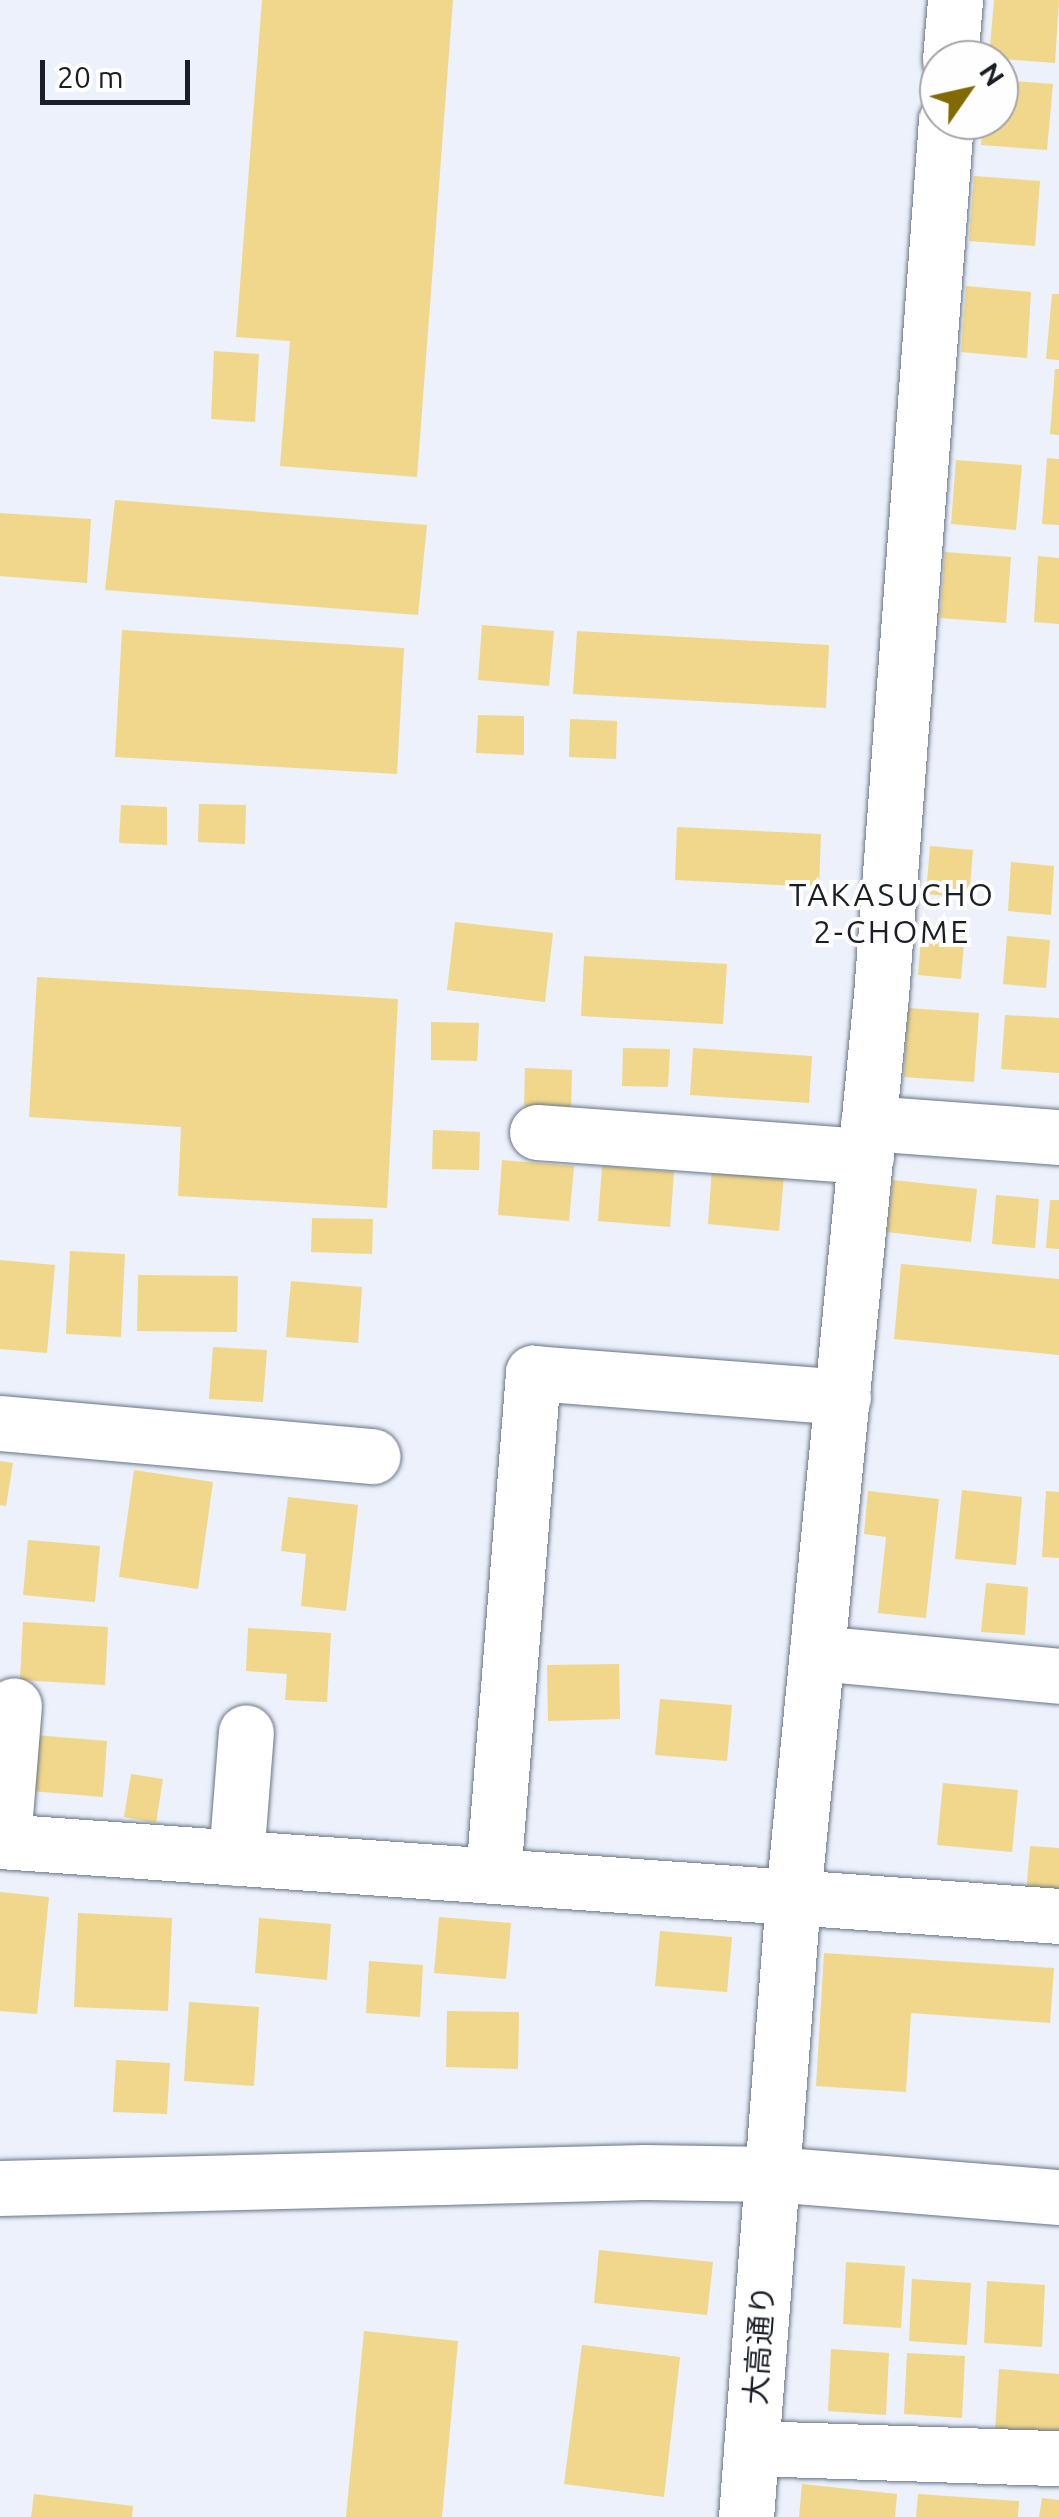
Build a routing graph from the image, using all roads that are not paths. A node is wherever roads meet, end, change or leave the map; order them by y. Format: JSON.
{"nodes":[{"id":1,"x":955,"y":0,"type":"edge"},
{"id":2,"x":952,"y":40,"type":"edge"},
{"id":3,"x":944,"y":140,"type":"edge"},
{"id":4,"x":538,"y":1132,"type":"dead end"},
{"id":5,"x":1059,"y":1137,"type":"edge"},
{"id":6,"x":867,"y":1140,"type":"junction"},
{"id":7,"x":843,"y":1397,"type":"junction"},
{"id":8,"x":0,"y":1423,"type":"edge"},
{"id":9,"x":374,"y":1456,"type":"dead end"},
{"id":10,"x":817,"y":1653,"type":"junction"},
{"id":11,"x":1059,"y":1676,"type":"edge"},
{"id":12,"x":14,"y":1706,"type":"dead end"},
{"id":13,"x":246,"y":1732,"type":"dead end"},
{"id":14,"x":2,"y":1841,"type":"edge"},
{"id":15,"x":236,"y":1858,"type":"junction"},
{"id":16,"x":493,"y":1876,"type":"junction"},
{"id":17,"x":793,"y":1897,"type":"junction"},
{"id":18,"x":1059,"y":1916,"type":"edge"},
{"id":19,"x":772,"y":2174,"type":"junction"},
{"id":20,"x":0,"y":2188,"type":"edge"},
{"id":21,"x":1059,"y":2198,"type":"edge"},
{"id":22,"x":751,"y":2448,"type":"junction"},
{"id":23,"x":1059,"y":2458,"type":"edge"},
{"id":24,"x":746,"y":2517,"type":"edge"}],
"edges":[{"from":1,"to":2,"type":"street"},
{"from":3,"to":6,"type":"street","name":"大高通り"},
{"from":4,"to":6,"type":"street"},
{"from":5,"to":6,"type":"street"},
{"from":6,"to":7,"type":"street","name":"大高通り"},
{"from":7,"to":10,"type":"street","name":"大高通り"},
{"from":7,"to":16,"type":"street"},
{"from":8,"to":9,"type":"street"},
{"from":10,"to":11,"type":"street"},
{"from":10,"to":17,"type":"street","name":"大高通り"},
{"from":12,"to":14,"type":"street"},
{"from":13,"to":15,"type":"street"},
{"from":14,"to":15,"type":"street"},
{"from":15,"to":16,"type":"street"},
{"from":16,"to":17,"type":"street"},
{"from":17,"to":18,"type":"street"},
{"from":17,"to":19,"type":"street","name":"大高通り"},
{"from":19,"to":20,"type":"street"},
{"from":19,"to":21,"type":"street"},
{"from":19,"to":22,"type":"street","name":"大高通り"},
{"from":22,"to":23,"type":"street"},
{"from":22,"to":24,"type":"street","name":"大高通り"}]}
